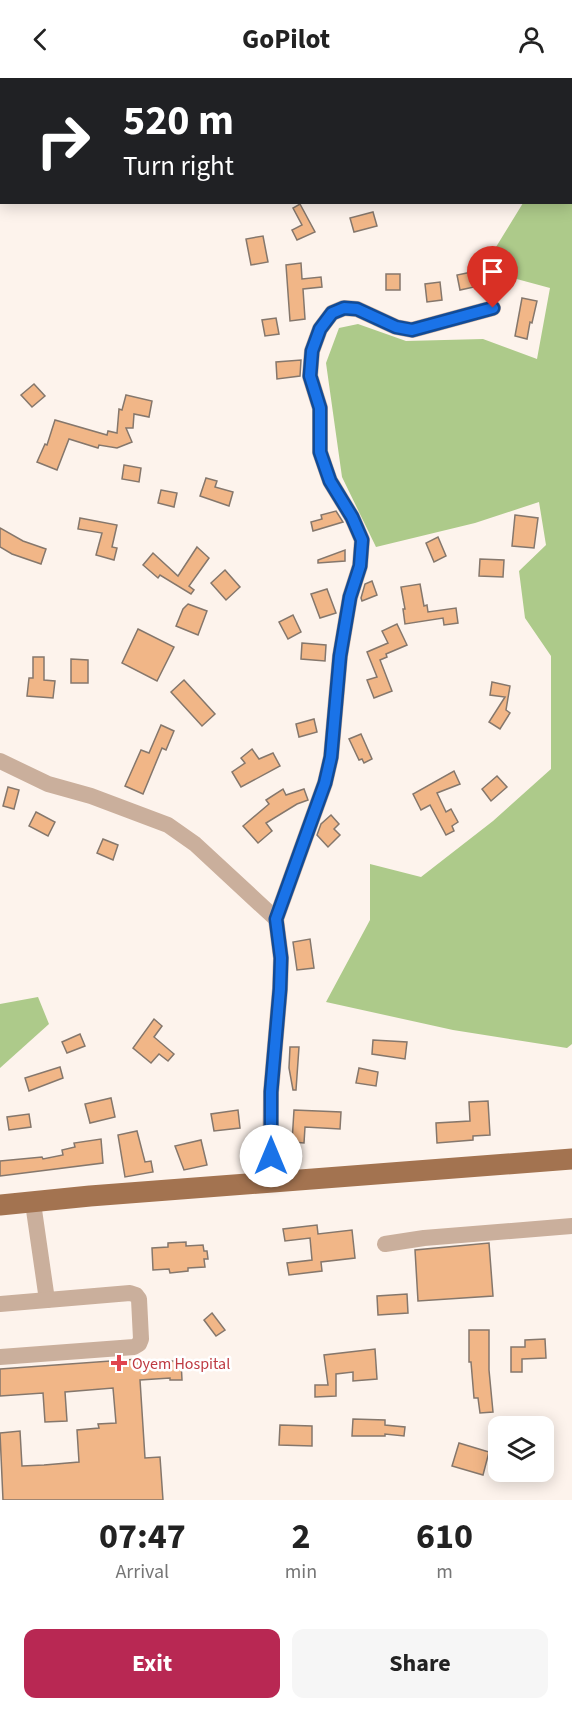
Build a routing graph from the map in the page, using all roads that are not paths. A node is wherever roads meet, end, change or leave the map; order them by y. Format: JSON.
{"nodes":[{"id":1,"x":493,"y":308,"type":"dead end"},
{"id":2,"x":0,"y":761,"type":"edge"},
{"id":3,"x":276,"y":919,"type":"junction"},
{"id":4,"x":572,"y":1159,"type":"edge"},
{"id":5,"x":270,"y":1182,"type":"junction"},
{"id":6,"x":33,"y":1203,"type":"junction"},
{"id":7,"x":0,"y":1205,"type":"edge"},
{"id":8,"x":572,"y":1226,"type":"edge"},
{"id":9,"x":385,"y":1244,"type":"dead end"},
{"id":10,"x":47,"y":1300,"type":"junction"},
{"id":11,"x":0,"y":1304,"type":"edge"},
{"id":12,"x":0,"y":1357,"type":"edge"}],
"edges":[{"from":1,"to":3,"type":"street"},
{"from":2,"to":3,"type":"street"},
{"from":3,"to":5,"type":"street"},
{"from":4,"to":5,"type":"main road"},
{"from":5,"to":6,"type":"main road"},
{"from":6,"to":7,"type":"main road"},
{"from":6,"to":10,"type":"street"},
{"from":8,"to":9,"type":"street"},
{"from":10,"to":11,"type":"street"},
{"from":10,"to":12,"type":"street"}]}
